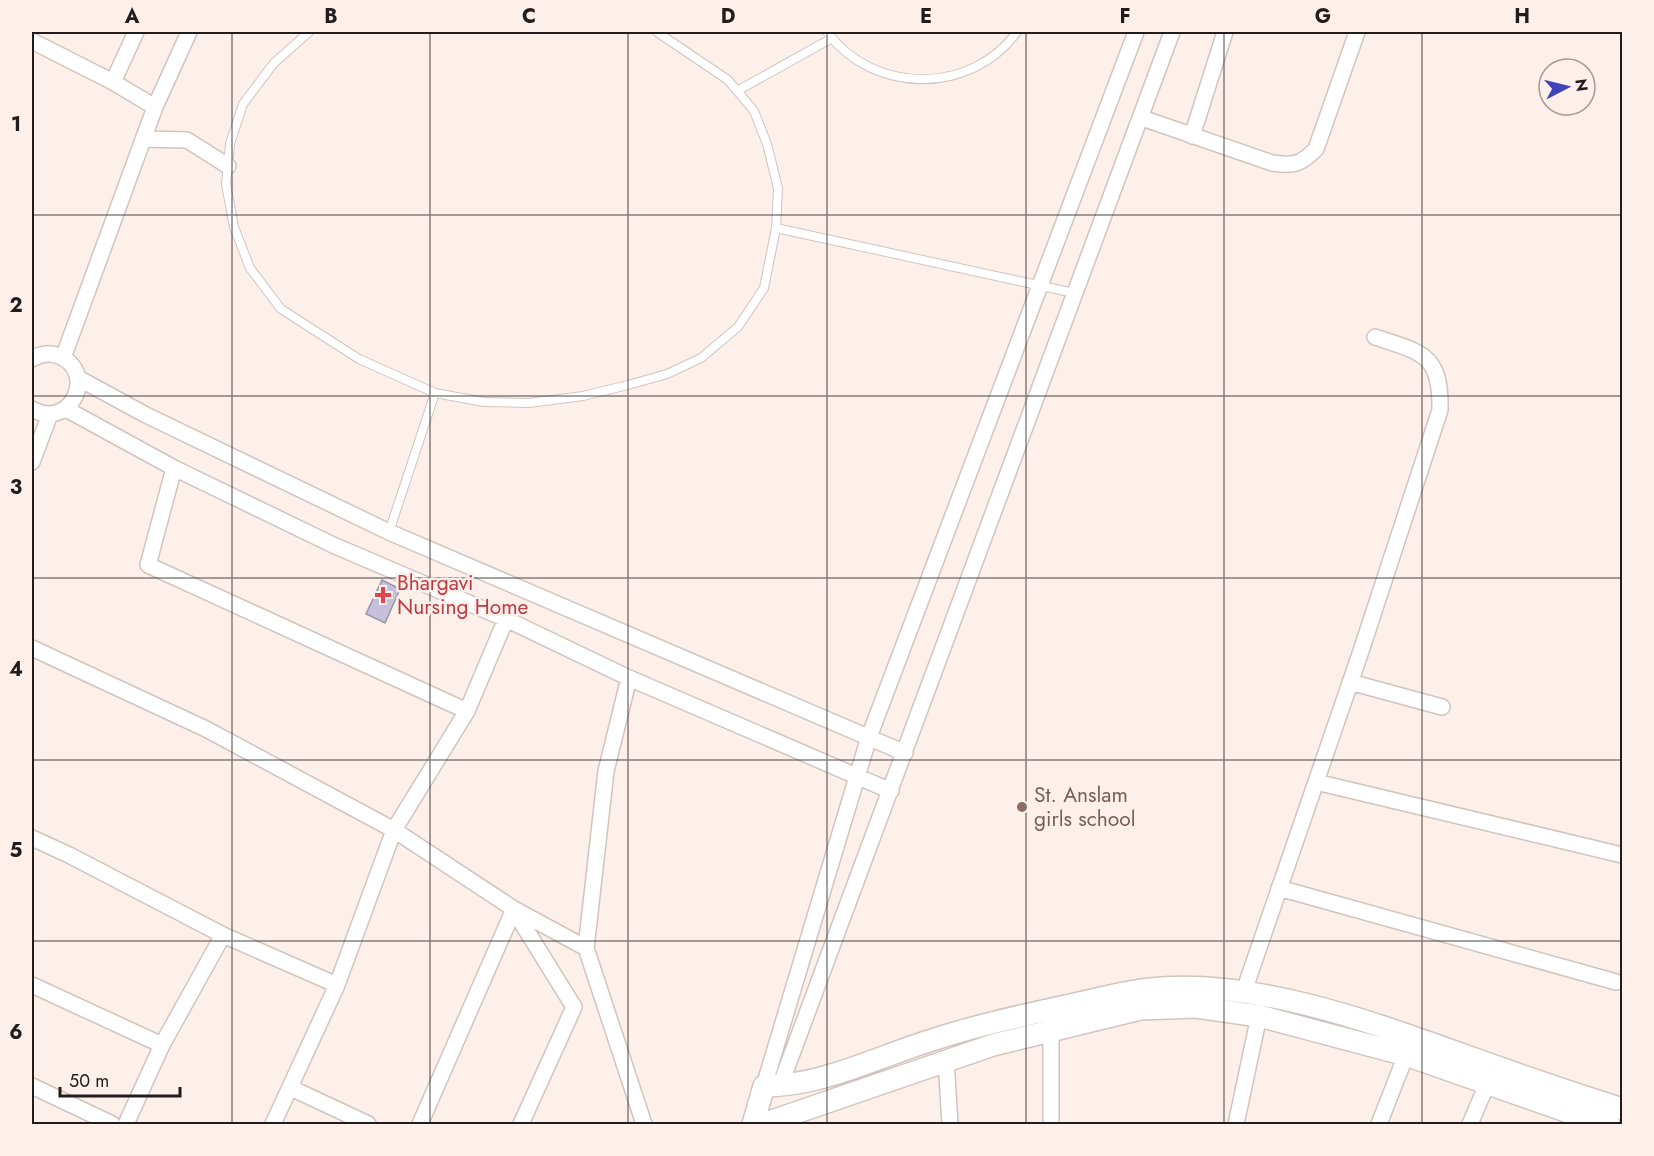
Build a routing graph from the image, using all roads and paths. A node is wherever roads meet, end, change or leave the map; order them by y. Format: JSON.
{"nodes":[{"id":1,"x":35,"y":32,"type":"edge"},
{"id":2,"x":136,"y":32,"type":"edge"},
{"id":3,"x":189,"y":32,"type":"edge"},
{"id":4,"x":309,"y":32,"type":"edge"},
{"id":5,"x":657,"y":32,"type":"edge"},
{"id":6,"x":1017,"y":32,"type":"edge"},
{"id":7,"x":1136,"y":32,"type":"edge"},
{"id":8,"x":1172,"y":32,"type":"edge"},
{"id":9,"x":1224,"y":32,"type":"edge"},
{"id":10,"x":1357,"y":32,"type":"edge"},
{"id":11,"x":830,"y":35,"type":"edge"},
{"id":12,"x":32,"y":40,"type":"edge"},
{"id":13,"x":113,"y":82,"type":"junction"},
{"id":14,"x":737,"y":91,"type":"junction"},
{"id":15,"x":155,"y":107,"type":"junction"},
{"id":16,"x":1142,"y":118,"type":"junction"},
{"id":17,"x":1192,"y":136,"type":"junction"},
{"id":18,"x":143,"y":139,"type":"junction"},
{"id":19,"x":228,"y":166,"type":"junction"},
{"id":20,"x":776,"y":228,"type":"junction"},
{"id":21,"x":1041,"y":286,"type":"junction"},
{"id":22,"x":1074,"y":293,"type":"junction"},
{"id":23,"x":1376,"y":337,"type":"dead end"},
{"id":24,"x":63,"y":358,"type":"junction"},
{"id":25,"x":32,"y":359,"type":"edge"},
{"id":26,"x":78,"y":378,"type":"junction"},
{"id":27,"x":435,"y":393,"type":"junction"},
{"id":28,"x":32,"y":409,"type":"edge"},
{"id":29,"x":66,"y":409,"type":"junction"},
{"id":30,"x":50,"y":414,"type":"junction"},
{"id":31,"x":32,"y":462,"type":"edge"},
{"id":32,"x":174,"y":468,"type":"junction"},
{"id":33,"x":389,"y":532,"type":"junction"},
{"id":34,"x":506,"y":619,"type":"junction"},
{"id":35,"x":32,"y":648,"type":"edge"},
{"id":36,"x":629,"y":678,"type":"junction"},
{"id":37,"x":1350,"y":682,"type":"junction"},
{"id":38,"x":1442,"y":707,"type":"dead end"},
{"id":39,"x":467,"y":711,"type":"junction"},
{"id":40,"x":869,"y":737,"type":"junction"},
{"id":41,"x":905,"y":753,"type":"junction"},
{"id":42,"x":858,"y":776,"type":"junction"},
{"id":43,"x":1316,"y":782,"type":"junction"},
{"id":44,"x":891,"y":791,"type":"junction"},
{"id":45,"x":394,"y":830,"type":"junction"},
{"id":46,"x":32,"y":838,"type":"edge"},
{"id":47,"x":1623,"y":855,"type":"edge"},
{"id":48,"x":1279,"y":888,"type":"junction"},
{"id":49,"x":514,"y":909,"type":"junction"},
{"id":50,"x":223,"y":935,"type":"junction"},
{"id":51,"x":586,"y":948,"type":"junction"},
{"id":52,"x":1616,"y":982,"type":"dead end"},
{"id":53,"x":32,"y":985,"type":"edge"},
{"id":54,"x":337,"y":985,"type":"junction"},
{"id":55,"x":1244,"y":991,"type":"junction"},
{"id":56,"x":1050,"y":1009,"type":"junction"},
{"id":57,"x":1259,"y":1016,"type":"junction"},
{"id":58,"x":1052,"y":1031,"type":"junction"},
{"id":59,"x":162,"y":1045,"type":"junction"},
{"id":60,"x":1406,"y":1055,"type":"junction"},
{"id":61,"x":946,"y":1060,"type":"junction"},
{"id":62,"x":1490,"y":1076,"type":"junction"},
{"id":63,"x":32,"y":1086,"type":"edge"},
{"id":64,"x":772,"y":1086,"type":"junction"},
{"id":65,"x":291,"y":1088,"type":"junction"},
{"id":66,"x":1623,"y":1109,"type":"edge"},
{"id":67,"x":761,"y":1123,"type":"edge"},
{"id":68,"x":112,"y":1125,"type":"edge"},
{"id":69,"x":126,"y":1125,"type":"edge"},
{"id":70,"x":273,"y":1125,"type":"edge"},
{"id":71,"x":368,"y":1125,"type":"edge"},
{"id":72,"x":420,"y":1125,"type":"edge"},
{"id":73,"x":520,"y":1125,"type":"edge"},
{"id":74,"x":644,"y":1125,"type":"edge"},
{"id":75,"x":950,"y":1125,"type":"edge"},
{"id":76,"x":1052,"y":1125,"type":"edge"},
{"id":77,"x":1236,"y":1125,"type":"edge"},
{"id":78,"x":1379,"y":1125,"type":"edge"},
{"id":79,"x":1470,"y":1125,"type":"edge"},
{"id":80,"x":1609,"y":1125,"type":"edge"}],
"edges":[{"from":1,"to":12,"type":"street"},
{"from":2,"to":13,"type":"street"},
{"from":3,"to":15,"type":"street"},
{"from":4,"to":19,"type":"lane"},
{"from":5,"to":14,"type":"lane"},
{"from":6,"to":11,"type":"lane"},
{"from":7,"to":21,"type":"street"},
{"from":8,"to":16,"type":"street"},
{"from":9,"to":17,"type":"street"},
{"from":10,"to":17,"type":"street"},
{"from":11,"to":14,"type":"lane"},
{"from":12,"to":13,"type":"street"},
{"from":13,"to":15,"type":"street"},
{"from":14,"to":20,"type":"lane"},
{"from":15,"to":18,"type":"street"},
{"from":16,"to":17,"type":"street"},
{"from":16,"to":22,"type":"street"},
{"from":18,"to":19,"type":"street"},
{"from":18,"to":24,"type":"street"},
{"from":19,"to":27,"type":"lane"},
{"from":20,"to":21,"type":"lane"},
{"from":20,"to":27,"type":"lane"},
{"from":21,"to":22,"type":"lane"},
{"from":21,"to":40,"type":"street"},
{"from":22,"to":41,"type":"street"},
{"from":23,"to":37,"type":"street"},
{"from":24,"to":25,"type":"street"},
{"from":24,"to":26,"type":"street"},
{"from":26,"to":29,"type":"street"},
{"from":26,"to":33,"type":"street"},
{"from":27,"to":33,"type":"lane"},
{"from":28,"to":30,"type":"street"},
{"from":29,"to":30,"type":"street"},
{"from":29,"to":32,"type":"street"},
{"from":30,"to":31,"type":"street"},
{"from":32,"to":34,"type":"street"},
{"from":32,"to":39,"type":"street"},
{"from":33,"to":40,"type":"street"},
{"from":34,"to":36,"type":"street"},
{"from":34,"to":39,"type":"street"},
{"from":35,"to":45,"type":"street"},
{"from":36,"to":42,"type":"street"},
{"from":36,"to":51,"type":"street"},
{"from":37,"to":38,"type":"street"},
{"from":37,"to":43,"type":"street"},
{"from":39,"to":45,"type":"street"},
{"from":40,"to":41,"type":"street"},
{"from":40,"to":42,"type":"street"},
{"from":41,"to":44,"type":"street"},
{"from":42,"to":44,"type":"street"},
{"from":42,"to":64,"type":"street"},
{"from":43,"to":47,"type":"street"},
{"from":43,"to":48,"type":"street"},
{"from":44,"to":64,"type":"street"},
{"from":45,"to":49,"type":"street"},
{"from":45,"to":54,"type":"street"},
{"from":46,"to":50,"type":"street"},
{"from":48,"to":52,"type":"street"},
{"from":48,"to":55,"type":"street"},
{"from":49,"to":51,"type":"street"},
{"from":49,"to":72,"type":"street"},
{"from":49,"to":73,"type":"street"},
{"from":50,"to":54,"type":"street"},
{"from":50,"to":59,"type":"street"},
{"from":51,"to":74,"type":"street"},
{"from":53,"to":59,"type":"street"},
{"from":54,"to":65,"type":"street"},
{"from":55,"to":56,"type":"street"},
{"from":55,"to":62,"type":"street"},
{"from":56,"to":58,"type":"street"},
{"from":56,"to":64,"type":"street"},
{"from":57,"to":58,"type":"street"},
{"from":57,"to":60,"type":"street"},
{"from":57,"to":77,"type":"street"},
{"from":58,"to":61,"type":"street"},
{"from":58,"to":76,"type":"street"},
{"from":59,"to":69,"type":"street"},
{"from":60,"to":62,"type":"street"},
{"from":60,"to":78,"type":"street"},
{"from":61,"to":67,"type":"street"},
{"from":61,"to":75,"type":"street"},
{"from":62,"to":66,"type":"street"},
{"from":62,"to":79,"type":"street"},
{"from":62,"to":80,"type":"street"},
{"from":63,"to":68,"type":"street"},
{"from":64,"to":67,"type":"street"},
{"from":65,"to":70,"type":"street"},
{"from":65,"to":71,"type":"street"}]}
